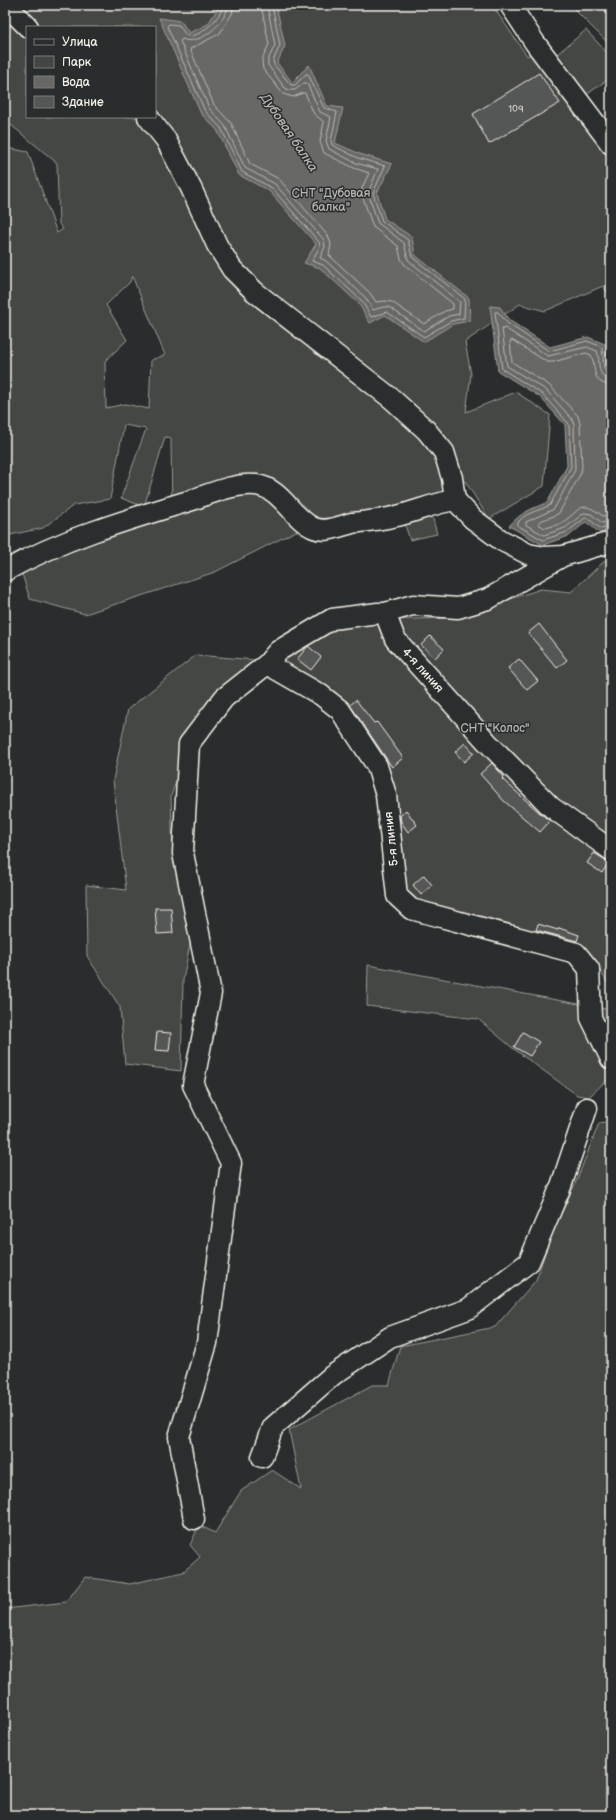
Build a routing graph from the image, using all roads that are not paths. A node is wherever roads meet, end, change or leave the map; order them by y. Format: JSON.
{"nodes":[{"id":1,"x":8,"y":5,"type":"edge"},
{"id":2,"x":510,"y":5,"type":"edge"},
{"id":3,"x":27,"y":26,"type":"edge"},
{"id":4,"x":149,"y":118,"type":"edge"},
{"id":5,"x":611,"y":144,"type":"edge"},
{"id":6,"x":456,"y":500,"type":"junction"},
{"id":7,"x":611,"y":542,"type":"edge"},
{"id":8,"x":563,"y":556,"type":"junction"},
{"id":9,"x":5,"y":571,"type":"edge"},
{"id":10,"x":385,"y":613,"type":"junction"},
{"id":11,"x":267,"y":664,"type":"junction"},
{"id":12,"x":611,"y":850,"type":"edge"},
{"id":13,"x":611,"y":1059,"type":"edge"},
{"id":14,"x":587,"y":1108,"type":"dead end"},
{"id":15,"x":262,"y":1457,"type":"dead end"},
{"id":16,"x":194,"y":1519,"type":"dead end"}],
"edges":[{"from":1,"to":3,"type":"street"},
{"from":2,"to":5,"type":"street"},
{"from":4,"to":6,"type":"street"},
{"from":6,"to":8,"type":"street"},
{"from":6,"to":9,"type":"street"},
{"from":7,"to":8,"type":"street"},
{"from":8,"to":10,"type":"street"},
{"from":10,"to":11,"type":"street"},
{"from":10,"to":12,"type":"street","name":"4-я линия"},
{"from":11,"to":13,"type":"street","name":"5-я линия"},
{"from":11,"to":16,"type":"street"},
{"from":14,"to":15,"type":"street"}]}
